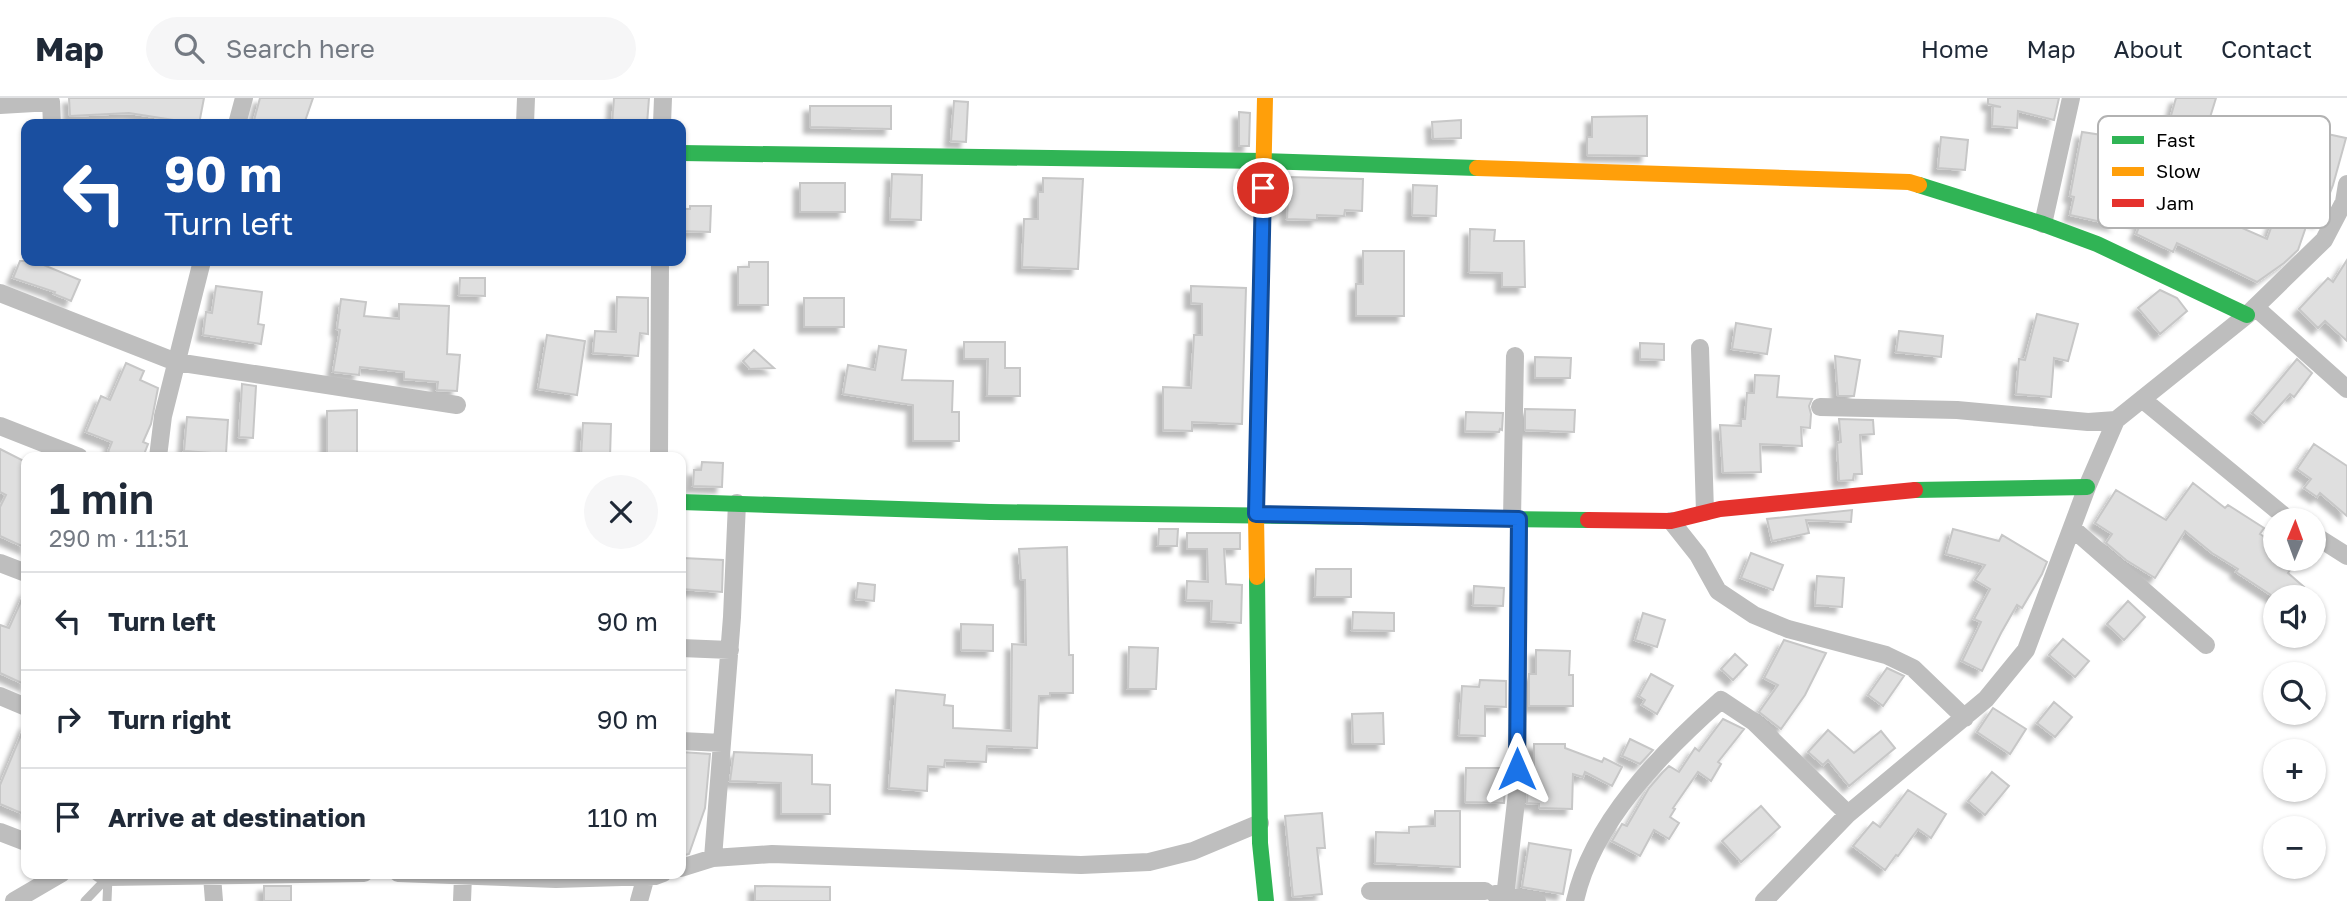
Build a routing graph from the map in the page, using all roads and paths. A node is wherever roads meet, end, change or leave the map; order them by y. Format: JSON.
{"nodes":[{"id":1,"x":244,"y":98,"type":"edge"},
{"id":2,"x":526,"y":98,"type":"edge"},
{"id":3,"x":663,"y":98,"type":"edge"},
{"id":4,"x":1265,"y":98,"type":"edge"},
{"id":5,"x":2071,"y":98,"type":"edge"},
{"id":6,"x":0,"y":106,"type":"edge"},
{"id":7,"x":52,"y":119,"type":"edge"},
{"id":8,"x":238,"y":119,"type":"edge"},
{"id":9,"x":525,"y":119,"type":"edge"},
{"id":10,"x":662,"y":119,"type":"edge"},
{"id":11,"x":686,"y":153,"type":"edge"},
{"id":12,"x":1264,"y":161,"type":"junction"},
{"id":13,"x":2346,"y":197,"type":"edge"},
{"id":14,"x":2043,"y":224,"type":"junction"},
{"id":15,"x":201,"y":266,"type":"edge"},
{"id":16,"x":660,"y":266,"type":"edge"},
{"id":17,"x":0,"y":293,"type":"edge"},
{"id":18,"x":2251,"y":311,"type":"junction"},
{"id":19,"x":1700,"y":348,"type":"dead end"},
{"id":20,"x":1515,"y":356,"type":"dead end"},
{"id":21,"x":176,"y":362,"type":"junction"},
{"id":22,"x":2347,"y":389,"type":"edge"},
{"id":23,"x":2142,"y":399,"type":"junction"},
{"id":24,"x":457,"y":405,"type":"dead end"},
{"id":25,"x":1820,"y":407,"type":"dead end"},
{"id":26,"x":2116,"y":420,"type":"junction"},
{"id":27,"x":0,"y":426,"type":"edge"},
{"id":28,"x":66,"y":452,"type":"edge"},
{"id":29,"x":159,"y":452,"type":"edge"},
{"id":30,"x":659,"y":452,"type":"edge"},
{"id":31,"x":2087,"y":487,"type":"junction"},
{"id":32,"x":686,"y":502,"type":"edge"},
{"id":33,"x":737,"y":503,"type":"junction"},
{"id":34,"x":2274,"y":508,"type":"edge"},
{"id":35,"x":1705,"y":513,"type":"junction"},
{"id":36,"x":1256,"y":514,"type":"junction"},
{"id":37,"x":1515,"y":519,"type":"junction"},
{"id":38,"x":1671,"y":521,"type":"junction"},
{"id":39,"x":2072,"y":528,"type":"junction"},
{"id":40,"x":2326,"y":543,"type":"edge"},
{"id":41,"x":2347,"y":556,"type":"edge"},
{"id":42,"x":0,"y":563,"type":"edge"},
{"id":43,"x":21,"y":571,"type":"edge"},
{"id":44,"x":2206,"y":645,"type":"dead end"},
{"id":45,"x":686,"y":648,"type":"edge"},
{"id":46,"x":730,"y":650,"type":"junction"},
{"id":47,"x":0,"y":696,"type":"edge"},
{"id":48,"x":21,"y":705,"type":"edge"},
{"id":49,"x":1965,"y":718,"type":"junction"},
{"id":50,"x":686,"y":741,"type":"edge"},
{"id":51,"x":722,"y":743,"type":"junction"},
{"id":52,"x":1848,"y":814,"type":"junction"},
{"id":53,"x":1260,"y":823,"type":"junction"},
{"id":54,"x":0,"y":832,"type":"edge"},
{"id":55,"x":21,"y":840,"type":"edge"},
{"id":56,"x":713,"y":858,"type":"junction"},
{"id":57,"x":686,"y":866,"type":"edge"},
{"id":58,"x":52,"y":879,"type":"edge"},
{"id":59,"x":101,"y":879,"type":"edge"},
{"id":60,"x":104,"y":879,"type":"edge"},
{"id":61,"x":212,"y":879,"type":"edge"},
{"id":62,"x":463,"y":879,"type":"edge"},
{"id":63,"x":653,"y":879,"type":"edge"},
{"id":64,"x":1370,"y":891,"type":"dead end"},
{"id":65,"x":1484,"y":896,"type":"edge"},
{"id":66,"x":1505,"y":897,"type":"junction"},
{"id":67,"x":14,"y":901,"type":"edge"},
{"id":68,"x":85,"y":901,"type":"edge"},
{"id":69,"x":107,"y":901,"type":"edge"},
{"id":70,"x":214,"y":901,"type":"edge"},
{"id":71,"x":462,"y":901,"type":"edge"},
{"id":72,"x":639,"y":901,"type":"edge"},
{"id":73,"x":1266,"y":901,"type":"edge"},
{"id":74,"x":1537,"y":901,"type":"edge"},
{"id":75,"x":1575,"y":901,"type":"edge"},
{"id":76,"x":1764,"y":901,"type":"edge"}],
"edges":[{"from":1,"to":8,"type":"street"},
{"from":2,"to":9,"type":"street"},
{"from":3,"to":10,"type":"street"},
{"from":4,"to":12,"type":"street"},
{"from":5,"to":14,"type":"street"},
{"from":6,"to":7,"type":"street"},
{"from":11,"to":12,"type":"street"},
{"from":12,"to":14,"type":"street"},
{"from":12,"to":36,"type":"street"},
{"from":13,"to":18,"type":"street"},
{"from":14,"to":18,"type":"street"},
{"from":15,"to":21,"type":"street"},
{"from":16,"to":30,"type":"street"},
{"from":17,"to":21,"type":"street"},
{"from":18,"to":22,"type":"street"},
{"from":18,"to":23,"type":"street"},
{"from":19,"to":35,"type":"street"},
{"from":20,"to":37,"type":"street"},
{"from":21,"to":24,"type":"street"},
{"from":21,"to":29,"type":"street"},
{"from":23,"to":26,"type":"street"},
{"from":23,"to":34,"type":"street"},
{"from":25,"to":26,"type":"street"},
{"from":26,"to":31,"type":"street"},
{"from":27,"to":28,"type":"street"},
{"from":31,"to":35,"type":"street"},
{"from":31,"to":39,"type":"street"},
{"from":32,"to":33,"type":"street"},
{"from":33,"to":36,"type":"street"},
{"from":33,"to":46,"type":"street"},
{"from":35,"to":38,"type":"street"},
{"from":36,"to":37,"type":"street"},
{"from":36,"to":53,"type":"street"},
{"from":37,"to":38,"type":"street"},
{"from":37,"to":66,"type":"street"},
{"from":38,"to":49,"type":"street"},
{"from":39,"to":44,"type":"street"},
{"from":39,"to":49,"type":"street"},
{"from":40,"to":41,"type":"street"},
{"from":42,"to":43,"type":"street"},
{"from":45,"to":46,"type":"street"},
{"from":46,"to":51,"type":"street"},
{"from":47,"to":48,"type":"street"},
{"from":49,"to":52,"type":"street"},
{"from":50,"to":51,"type":"street"},
{"from":51,"to":56,"type":"street"},
{"from":52,"to":75,"type":"street"},
{"from":52,"to":76,"type":"street"},
{"from":53,"to":56,"type":"street"},
{"from":53,"to":73,"type":"street"},
{"from":54,"to":55,"type":"street"},
{"from":56,"to":57,"type":"street"},
{"from":58,"to":67,"type":"street"},
{"from":59,"to":68,"type":"lane"},
{"from":60,"to":69,"type":"lane"},
{"from":61,"to":70,"type":"street"},
{"from":62,"to":71,"type":"street"},
{"from":63,"to":72,"type":"street"},
{"from":64,"to":65,"type":"street"},
{"from":65,"to":66,"type":"street"},
{"from":66,"to":74,"type":"street"}]}
